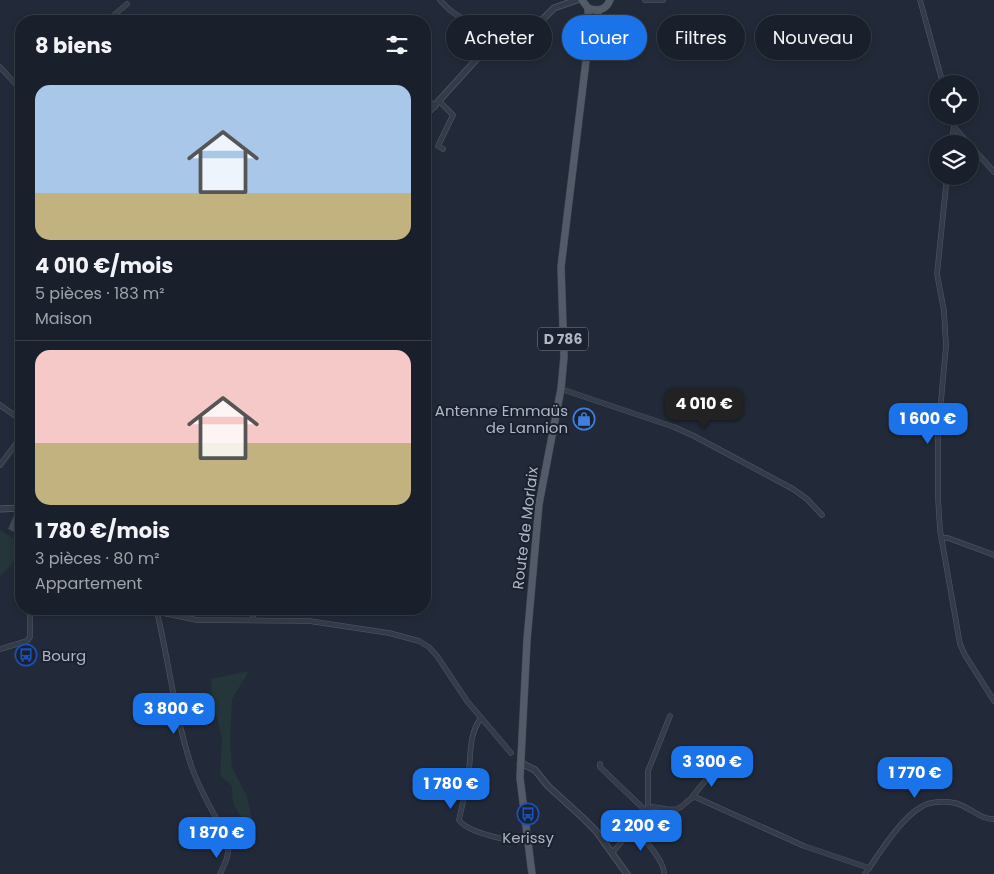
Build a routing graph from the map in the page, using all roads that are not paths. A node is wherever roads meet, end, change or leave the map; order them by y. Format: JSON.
{"nodes":[{"id":1,"x":440,"y":0,"type":"edge"},
{"id":2,"x":577,"y":0,"type":"edge"},
{"id":3,"x":582,"y":0,"type":"edge"},
{"id":4,"x":610,"y":0,"type":"edge"},
{"id":5,"x":646,"y":0,"type":"edge"},
{"id":6,"x":662,"y":0,"type":"edge"},
{"id":7,"x":920,"y":0,"type":"edge"},
{"id":8,"x":127,"y":4,"type":"dead end"},
{"id":9,"x":588,"y":8,"type":"junction"},
{"id":10,"x":599,"y":10,"type":"junction"},
{"id":11,"x":114,"y":15,"type":"edge"},
{"id":12,"x":456,"y":15,"type":"edge"},
{"id":13,"x":547,"y":15,"type":"edge"},
{"id":14,"x":588,"y":15,"type":"edge"},
{"id":15,"x":597,"y":15,"type":"edge"},
{"id":16,"x":476,"y":60,"type":"edge"},
{"id":17,"x":586,"y":60,"type":"edge"},
{"id":18,"x":0,"y":67,"type":"edge"},
{"id":19,"x":941,"y":75,"type":"edge"},
{"id":20,"x":15,"y":83,"type":"edge"},
{"id":21,"x":431,"y":100,"type":"edge"},
{"id":22,"x":437,"y":104,"type":"junction"},
{"id":23,"x":431,"y":110,"type":"edge"},
{"id":24,"x":954,"y":127,"type":"joint"},
{"id":25,"x":953,"y":135,"type":"edge"},
{"id":26,"x":961,"y":135,"type":"edge"},
{"id":27,"x":443,"y":149,"type":"dead end"},
{"id":28,"x":979,"y":155,"type":"edge"},
{"id":29,"x":994,"y":172,"type":"edge"},
{"id":30,"x":946,"y":185,"type":"edge"},
{"id":31,"x":561,"y":389,"type":"junction"},
{"id":32,"x":0,"y":405,"type":"edge"},
{"id":33,"x":15,"y":416,"type":"edge"},
{"id":34,"x":15,"y":445,"type":"edge"},
{"id":35,"x":0,"y":465,"type":"edge"},
{"id":36,"x":15,"y":508,"type":"edge"},
{"id":37,"x":0,"y":509,"type":"edge"},
{"id":38,"x":822,"y":515,"type":"dead end"},
{"id":39,"x":942,"y":538,"type":"junction"},
{"id":40,"x":994,"y":555,"type":"edge"},
{"id":41,"x":30,"y":615,"type":"edge"},
{"id":42,"x":158,"y":615,"type":"edge"},
{"id":43,"x":172,"y":615,"type":"edge"},
{"id":44,"x":253,"y":615,"type":"edge"},
{"id":45,"x":254,"y":620,"type":"junction"},
{"id":46,"x":0,"y":649,"type":"edge"},
{"id":47,"x":994,"y":701,"type":"edge"},
{"id":48,"x":670,"y":716,"type":"dead end"},
{"id":49,"x":481,"y":718,"type":"junction"},
{"id":50,"x":511,"y":754,"type":"dead end"},
{"id":51,"x":520,"y":764,"type":"junction"},
{"id":52,"x":600,"y":764,"type":"dead end"},
{"id":53,"x":729,"y":768,"type":"dead end"},
{"id":54,"x":692,"y":797,"type":"junction"},
{"id":55,"x":647,"y":810,"type":"junction"},
{"id":56,"x":994,"y":819,"type":"edge"},
{"id":57,"x":634,"y":827,"type":"junction"},
{"id":58,"x":528,"y":842,"type":"junction"},
{"id":59,"x":612,"y":853,"type":"junction"},
{"id":60,"x":869,"y":868,"type":"junction"},
{"id":61,"x":220,"y":874,"type":"edge"},
{"id":62,"x":532,"y":874,"type":"edge"},
{"id":63,"x":628,"y":874,"type":"edge"},
{"id":64,"x":664,"y":874,"type":"edge"},
{"id":65,"x":865,"y":874,"type":"edge"}],
"edges":[{"from":1,"to":12,"type":"street"},
{"from":2,"to":13,"type":"street"},
{"from":3,"to":9,"type":"main road"},
{"from":4,"to":10,"type":"main road"},
{"from":5,"to":6,"type":"street"},
{"from":7,"to":19,"type":"street"},
{"from":8,"to":11,"type":"street"},
{"from":9,"to":10,"type":"main road"},
{"from":9,"to":14,"type":"main road","name":"Route de Morlaix","number":"D 786"},
{"from":10,"to":15,"type":"main road","name":"Route de Morlaix","number":"D 786"},
{"from":16,"to":22,"type":"street"},
{"from":17,"to":31,"type":"main road","name":"Route de Morlaix","number":"D 786"},
{"from":18,"to":20,"type":"street"},
{"from":21,"to":22,"type":"street"},
{"from":22,"to":23,"type":"street"},
{"from":22,"to":27,"type":"street"},
{"from":24,"to":25,"type":"street"},
{"from":24,"to":26,"type":"street"},
{"from":28,"to":29,"type":"street"},
{"from":30,"to":39,"type":"street"},
{"from":31,"to":38,"type":"street"},
{"from":31,"to":51,"type":"main road","name":"Route de Morlaix","number":"D 786"},
{"from":32,"to":33,"type":"street"},
{"from":34,"to":35,"type":"street"},
{"from":36,"to":37,"type":"street"},
{"from":39,"to":40,"type":"street"},
{"from":39,"to":47,"type":"street"},
{"from":41,"to":46,"type":"street"},
{"from":42,"to":61,"type":"street"},
{"from":43,"to":45,"type":"street"},
{"from":44,"to":45,"type":"street"},
{"from":45,"to":49,"type":"street"},
{"from":48,"to":55,"type":"street"},
{"from":49,"to":50,"type":"street"},
{"from":49,"to":58,"type":"street"},
{"from":51,"to":58,"type":"main road","name":"Route de Morlaix","number":"D 786"},
{"from":51,"to":59,"type":"street"},
{"from":52,"to":55,"type":"street"},
{"from":53,"to":54,"type":"street"},
{"from":54,"to":55,"type":"street"},
{"from":54,"to":60,"type":"street"},
{"from":55,"to":57,"type":"street"},
{"from":56,"to":60,"type":"street"},
{"from":57,"to":59,"type":"street"},
{"from":57,"to":64,"type":"street"},
{"from":58,"to":62,"type":"main road","name":"Route de Morlaix","number":"D 786"},
{"from":59,"to":63,"type":"street"},
{"from":60,"to":65,"type":"street"}]}
